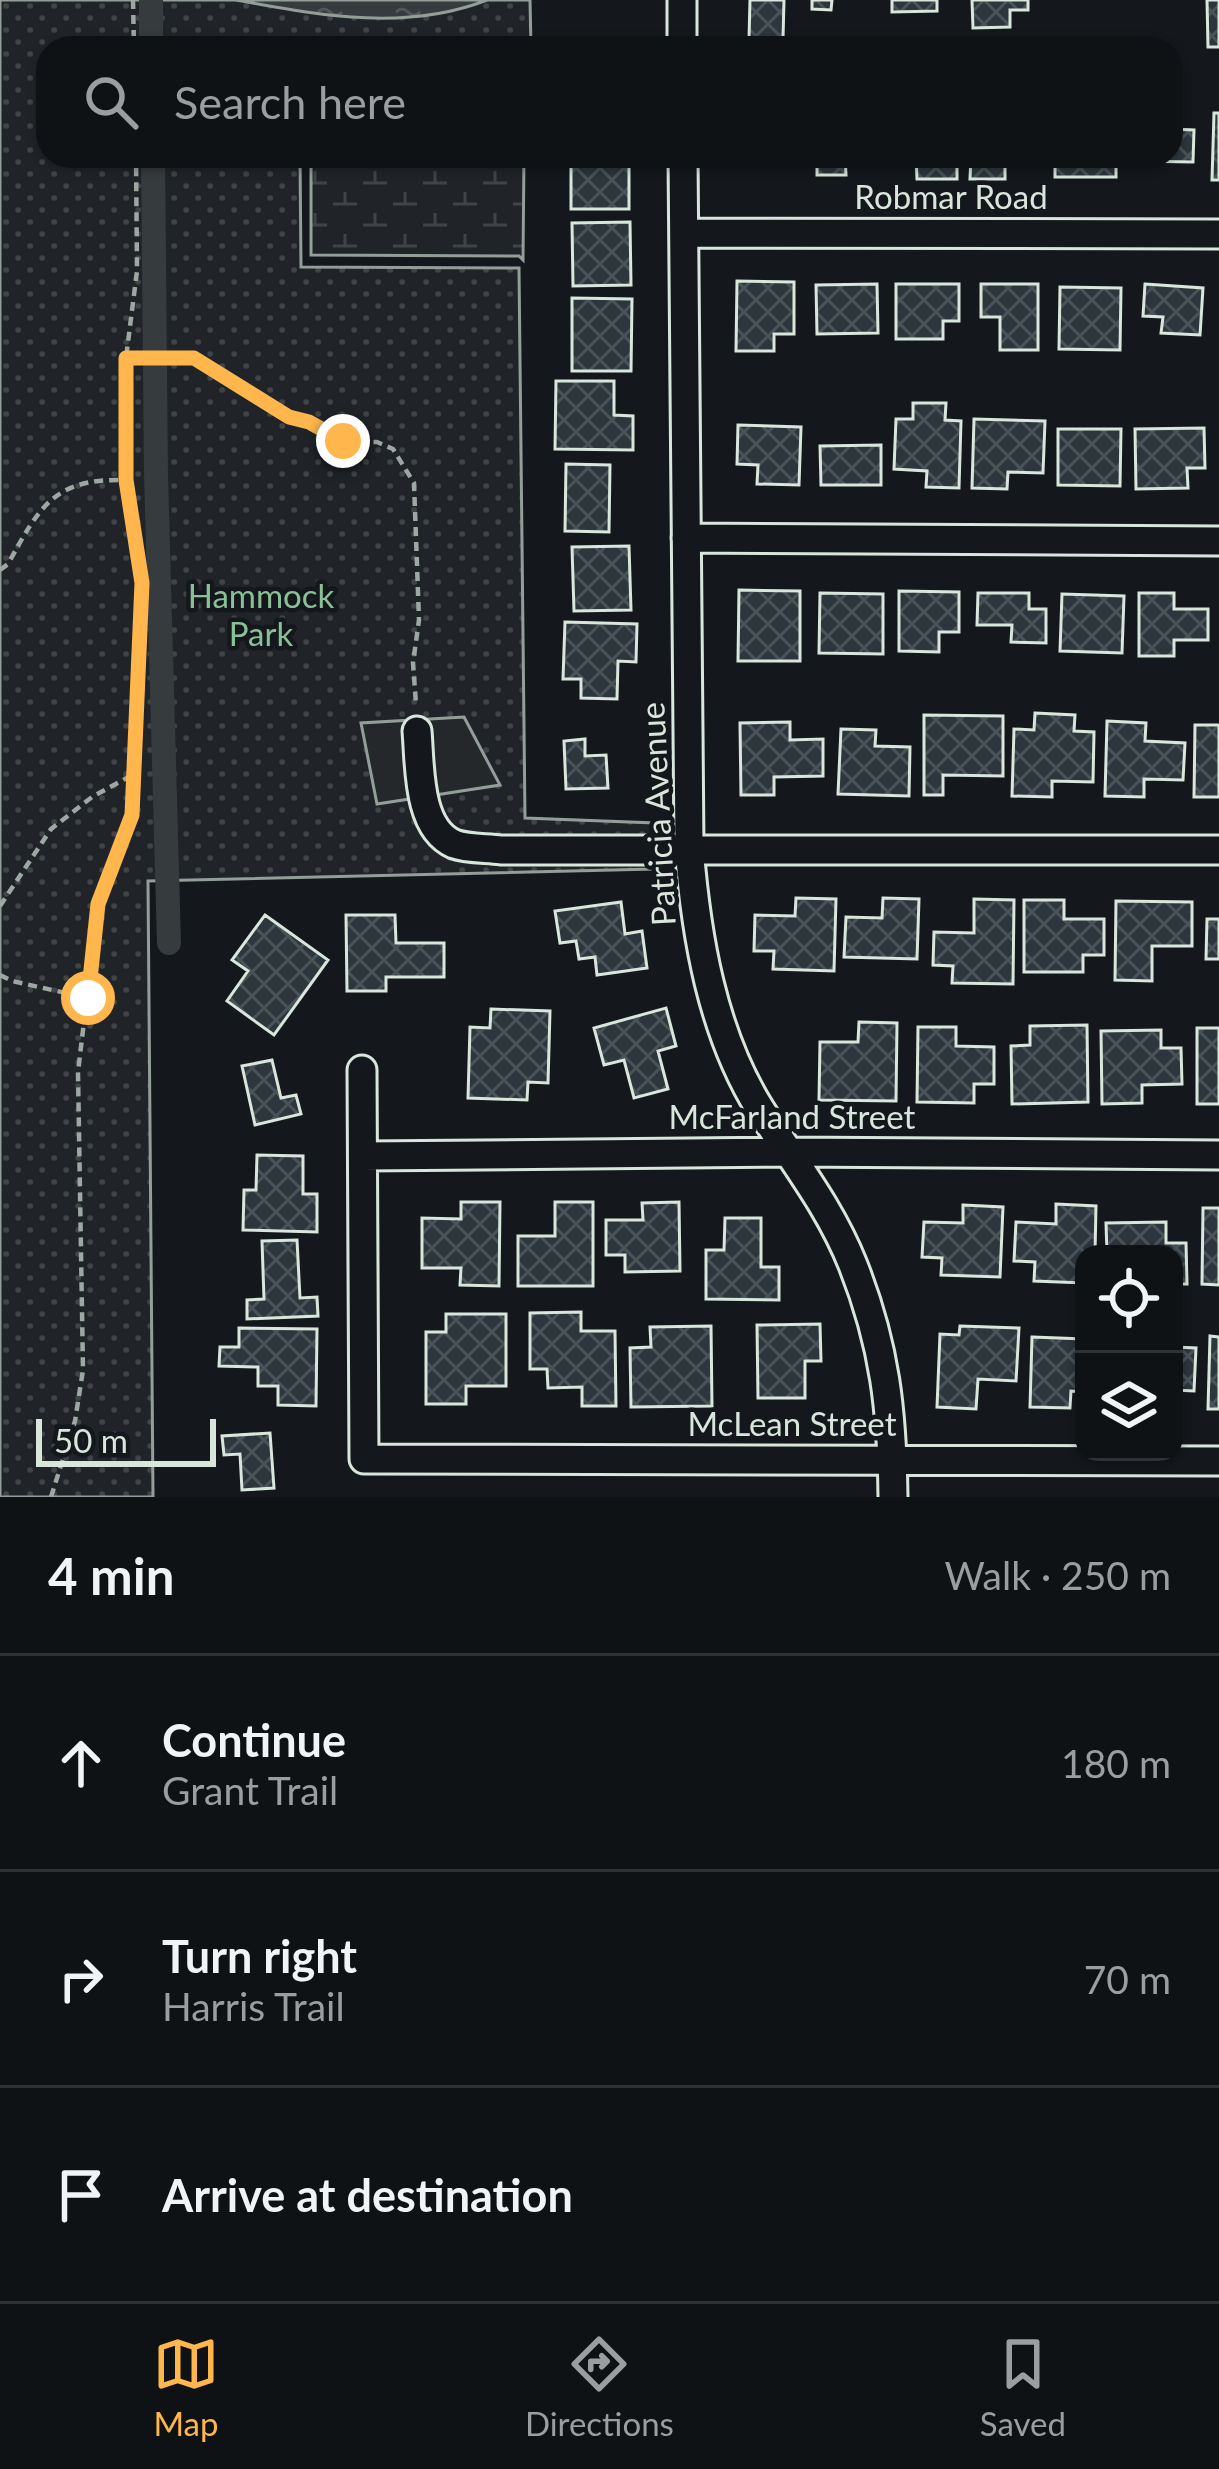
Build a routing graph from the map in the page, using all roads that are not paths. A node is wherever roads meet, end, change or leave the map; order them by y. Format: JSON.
{"nodes":[{"id":1,"x":682,"y":0,"type":"edge"},
{"id":2,"x":682,"y":36,"type":"edge"},
{"id":3,"x":683,"y":168,"type":"edge"},
{"id":4,"x":684,"y":232,"type":"junction"},
{"id":5,"x":1219,"y":234,"type":"edge"},
{"id":6,"x":686,"y":538,"type":"junction"},
{"id":7,"x":1219,"y":541,"type":"edge"},
{"id":8,"x":417,"y":731,"type":"road end"},
{"id":9,"x":689,"y":847,"type":"junction"},
{"id":10,"x":1219,"y":850,"type":"edge"},
{"id":11,"x":362,"y":1070,"type":"dead end"},
{"id":12,"x":790,"y":1152,"type":"junction"},
{"id":13,"x":1219,"y":1155,"type":"edge"},
{"id":14,"x":364,"y":1156,"type":"junction"},
{"id":15,"x":892,"y":1460,"type":"junction"},
{"id":16,"x":1219,"y":1461,"type":"edge"},
{"id":17,"x":893,"y":1497,"type":"edge"}],
"edges":[{"from":1,"to":2,"type":"street"},
{"from":3,"to":4,"type":"street","name":"Patricia Avenue"},
{"from":4,"to":5,"type":"street","name":"Robmar Road"},
{"from":4,"to":6,"type":"street","name":"Patricia Avenue"},
{"from":6,"to":7,"type":"street"},
{"from":6,"to":9,"type":"street","name":"Patricia Avenue"},
{"from":8,"to":9,"type":"street"},
{"from":9,"to":10,"type":"street"},
{"from":9,"to":12,"type":"street","name":"Patricia Avenue"},
{"from":11,"to":14,"type":"street"},
{"from":12,"to":13,"type":"street","name":"McFarland Street"},
{"from":12,"to":14,"type":"street","name":"McFarland Street"},
{"from":12,"to":15,"type":"street","name":"Patricia Avenue"},
{"from":14,"to":15,"type":"street","name":"McLean Street"},
{"from":15,"to":16,"type":"street","name":"McLean Street"},
{"from":15,"to":17,"type":"street","name":"Patricia Avenue"}]}
